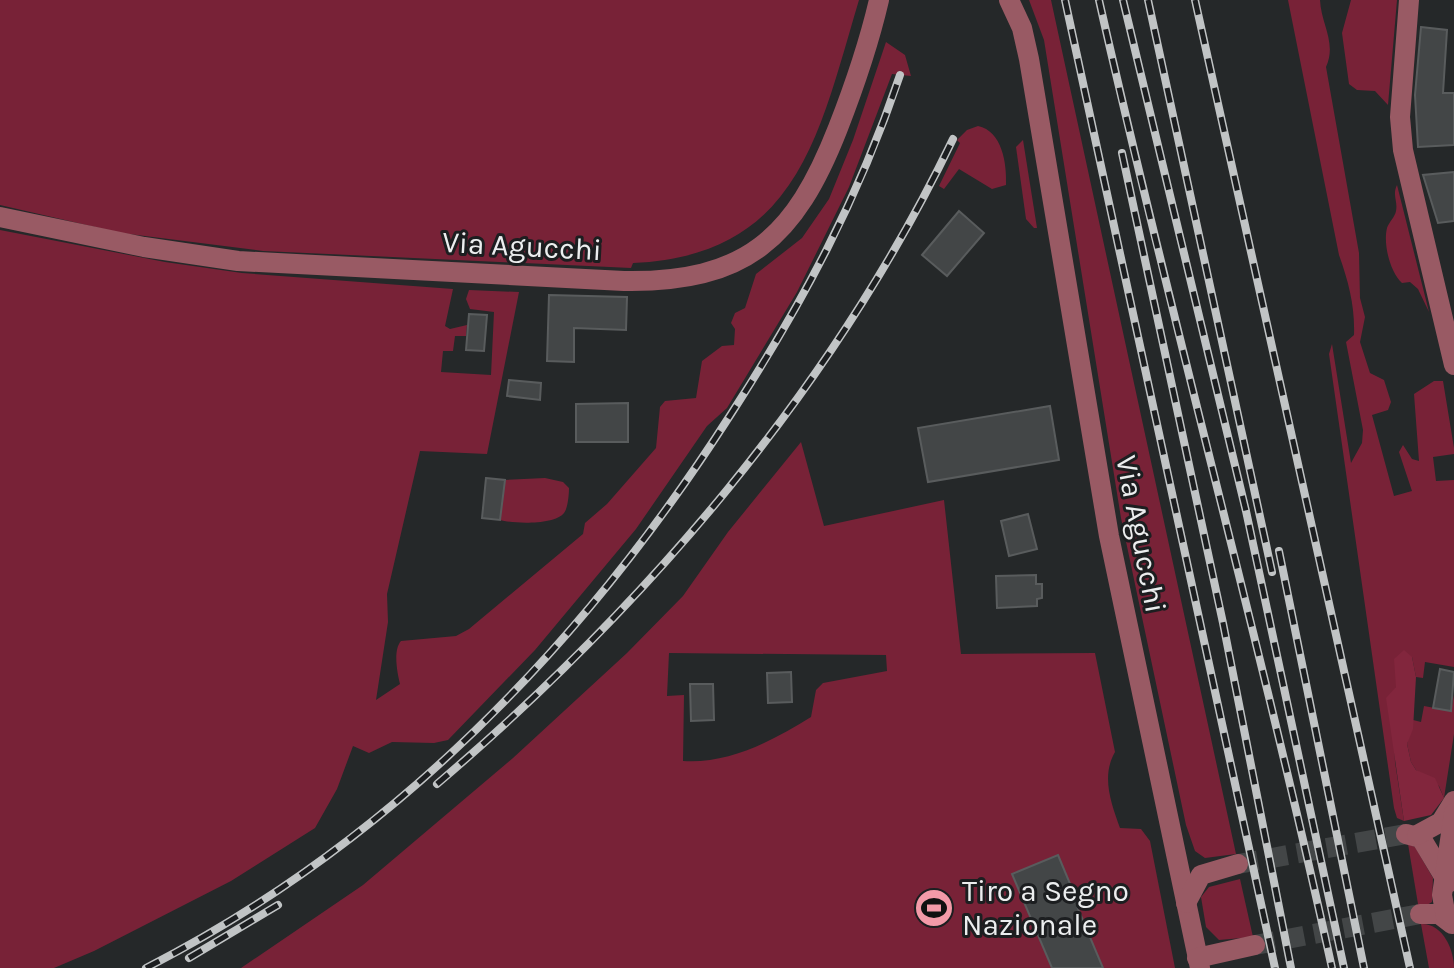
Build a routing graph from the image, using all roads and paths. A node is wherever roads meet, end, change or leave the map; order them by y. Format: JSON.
{"nodes":[{"id":1,"x":880,"y":0,"type":"edge"},
{"id":2,"x":1009,"y":0,"type":"edge"},
{"id":3,"x":1409,"y":0,"type":"edge"},
{"id":4,"x":0,"y":217,"type":"edge"},
{"id":5,"x":1454,"y":365,"type":"edge"},
{"id":6,"x":1454,"y":800,"type":"edge"},
{"id":7,"x":1454,"y":813,"type":"edge"},
{"id":8,"x":1174,"y":845,"type":"junction"},
{"id":9,"x":1238,"y":864,"type":"tunnel mouth"},
{"id":10,"x":1209,"y":871,"type":"junction"},
{"id":11,"x":1450,"y":886,"type":"edge"},
{"id":12,"x":1186,"y":903,"type":"junction"},
{"id":13,"x":1420,"y":914,"type":"tunnel mouth"},
{"id":14,"x":1450,"y":922,"type":"edge"},
{"id":15,"x":1255,"y":945,"type":"tunnel mouth"},
{"id":16,"x":1198,"y":963,"type":"edge"}],
"edges":[{"from":1,"to":4,"type":"street","name":"Via Agucchi"},
{"from":2,"to":8,"type":"street","name":"Via Agucchi"},
{"from":3,"to":5,"type":"street"},
{"from":6,"to":11,"type":"street"},
{"from":7,"to":11,"type":"street"},
{"from":8,"to":10,"type":"street"},
{"from":8,"to":12,"type":"street","name":"Via Agucchi"},
{"from":9,"to":10,"type":"street"},
{"from":10,"to":12,"type":"street"},
{"from":11,"to":14,"type":"street"},
{"from":12,"to":16,"type":"street","name":"Via Agucchi"},
{"from":13,"to":14,"type":"street"},
{"from":15,"to":16,"type":"street","name":"Via Agucchi"}]}
